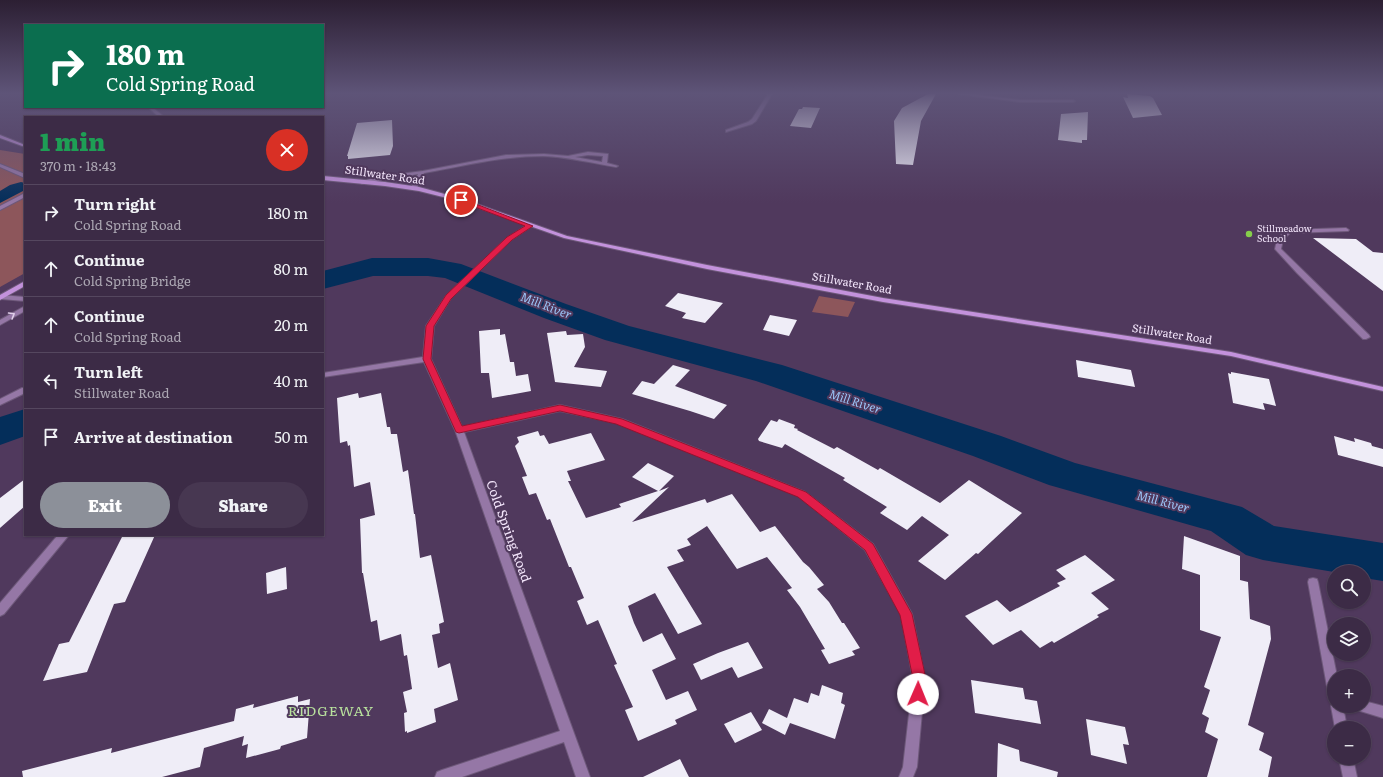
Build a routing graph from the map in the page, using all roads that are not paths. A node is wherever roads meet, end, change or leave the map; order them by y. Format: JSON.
{"nodes":[{"id":1,"x":0,"y":136,"type":"edge"},
{"id":2,"x":24,"y":146,"type":"edge"},
{"id":3,"x":566,"y":158,"type":"junction"},
{"id":4,"x":604,"y":164,"type":"junction"},
{"id":5,"x":0,"y":165,"type":"edge"},
{"id":6,"x":616,"y":166,"type":"dead end"},
{"id":7,"x":422,"y":172,"type":"junction"},
{"id":8,"x":24,"y":176,"type":"edge"},
{"id":9,"x":324,"y":178,"type":"edge"},
{"id":10,"x":362,"y":182,"type":"junction"},
{"id":11,"x":414,"y":188,"type":"junction"},
{"id":12,"x":24,"y":196,"type":"edge"},
{"id":13,"x":0,"y":208,"type":"edge"},
{"id":14,"x":530,"y":226,"type":"junction"},
{"id":15,"x":1346,"y":230,"type":"dead end"},
{"id":16,"x":24,"y":284,"type":"edge"},
{"id":17,"x":0,"y":297,"type":"edge"},
{"id":18,"x":24,"y":299,"type":"edge"},
{"id":19,"x":24,"y":309,"type":"edge"},
{"id":20,"x":0,"y":323,"type":"edge"},
{"id":21,"x":1366,"y":337,"type":"dead end"},
{"id":22,"x":427,"y":359,"type":"junction"},
{"id":23,"x":324,"y":375,"type":"edge"},
{"id":24,"x":1383,"y":389,"type":"edge"},
{"id":25,"x":24,"y":390,"type":"edge"},
{"id":26,"x":0,"y":402,"type":"edge"},
{"id":27,"x":459,"y":430,"type":"junction"},
{"id":28,"x":63,"y":536,"type":"edge"},
{"id":29,"x":1313,"y":582,"type":"dead end"},
{"id":30,"x":0,"y":612,"type":"edge"},
{"id":31,"x":1330,"y":669,"type":"edge"},
{"id":32,"x":1371,"y":709,"type":"edge"},
{"id":33,"x":1383,"y":712,"type":"edge"},
{"id":34,"x":567,"y":735,"type":"junction"},
{"id":35,"x":1347,"y":765,"type":"edge"},
{"id":36,"x":442,"y":777,"type":"edge"},
{"id":37,"x":583,"y":777,"type":"edge"},
{"id":38,"x":906,"y":777,"type":"edge"},
{"id":39,"x":1350,"y":777,"type":"edge"}],
"edges":[{"from":1,"to":2,"type":"main road"},
{"from":3,"to":4,"type":"street"},
{"from":3,"to":4,"type":"street"},
{"from":3,"to":7,"type":"street"},
{"from":4,"to":6,"type":"street"},
{"from":5,"to":8,"type":"street"},
{"from":7,"to":10,"type":"street"},
{"from":7,"to":11,"type":"street"},
{"from":9,"to":10,"type":"main road","name":"Stillwater Road"},
{"from":10,"to":11,"type":"main road","name":"Stillwater Road"},
{"from":11,"to":14,"type":"main road","name":"Stillwater Road"},
{"from":12,"to":13,"type":"street"},
{"from":14,"to":22,"type":"street","name":"Cold Spring Road"},
{"from":14,"to":24,"type":"main road","name":"Stillwater Road"},
{"from":15,"to":21,"type":"street"},
{"from":16,"to":17,"type":"main road"},
{"from":17,"to":18,"type":"street"},
{"from":20,"to":19,"type":"street","one_way":true},
{"from":22,"to":23,"type":"street"},
{"from":22,"to":27,"type":"street","name":"Cold Spring Road"},
{"from":25,"to":26,"type":"street"},
{"from":27,"to":34,"type":"street","name":"Cold Spring Road"},
{"from":27,"to":38,"type":"street"},
{"from":28,"to":30,"type":"street"},
{"from":29,"to":31,"type":"street"},
{"from":32,"to":33,"type":"street"},
{"from":34,"to":36,"type":"street"},
{"from":34,"to":37,"type":"street","name":"Cold Spring Road"},
{"from":35,"to":39,"type":"street"}]}
